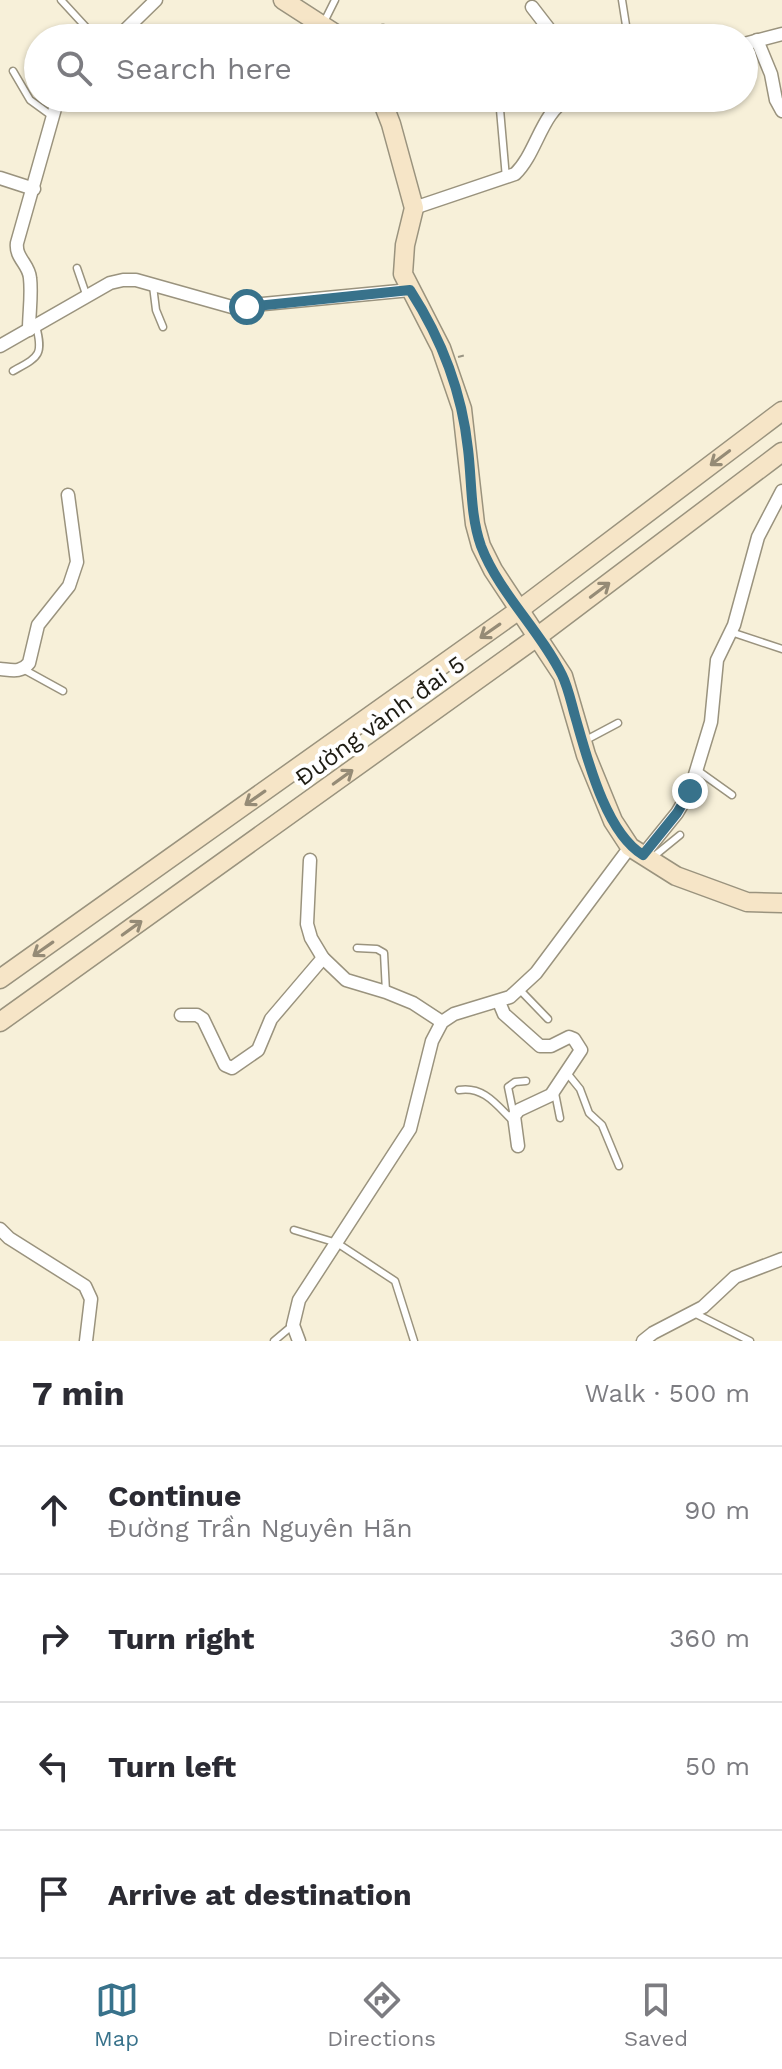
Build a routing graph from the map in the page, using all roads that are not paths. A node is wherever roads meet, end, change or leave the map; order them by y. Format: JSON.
{"nodes":[{"id":1,"x":61,"y":0,"type":"edge"},
{"id":2,"x":156,"y":0,"type":"edge"},
{"id":3,"x":283,"y":0,"type":"edge"},
{"id":4,"x":335,"y":0,"type":"edge"},
{"id":5,"x":622,"y":0,"type":"edge"},
{"id":6,"x":532,"y":7,"type":"dead end"},
{"id":7,"x":83,"y":24,"type":"edge"},
{"id":8,"x":131,"y":24,"type":"edge"},
{"id":9,"x":323,"y":24,"type":"joint"},
{"id":10,"x":545,"y":24,"type":"edge"},
{"id":11,"x":626,"y":24,"type":"edge"},
{"id":12,"x":782,"y":34,"type":"edge"},
{"id":13,"x":758,"y":40,"type":"edge"},
{"id":14,"x":758,"y":54,"type":"edge"},
{"id":15,"x":13,"y":71,"type":"dead end"},
{"id":16,"x":24,"y":90,"type":"edge"},
{"id":17,"x":782,"y":111,"type":"edge"},
{"id":18,"x":46,"y":112,"type":"edge"},
{"id":19,"x":53,"y":112,"type":"edge"},
{"id":20,"x":386,"y":112,"type":"edge"},
{"id":21,"x":500,"y":112,"type":"edge"},
{"id":22,"x":553,"y":112,"type":"edge"},
{"id":23,"x":52,"y":116,"type":"junction"},
{"id":24,"x":0,"y":178,"type":"edge"},
{"id":25,"x":506,"y":178,"type":"junction"},
{"id":26,"x":34,"y":189,"type":"junction"},
{"id":27,"x":414,"y":208,"type":"junction"},
{"id":28,"x":77,"y":268,"type":"dead end"},
{"id":29,"x":153,"y":286,"type":"junction"},
{"id":30,"x":410,"y":290,"type":"junction"},
{"id":31,"x":87,"y":297,"type":"junction"},
{"id":32,"x":163,"y":327,"type":"dead end"},
{"id":33,"x":32,"y":328,"type":"junction"},
{"id":34,"x":0,"y":346,"type":"edge"},
{"id":35,"x":13,"y":371,"type":"dead end"},
{"id":36,"x":782,"y":411,"type":"edge"},
{"id":37,"x":782,"y":452,"type":"edge"},
{"id":38,"x":782,"y":491,"type":"edge"},
{"id":39,"x":68,"y":495,"type":"dead end"},
{"id":40,"x":519,"y":610,"type":"junction"},
{"id":41,"x":731,"y":632,"type":"junction"},
{"id":42,"x":537,"y":637,"type":"junction"},
{"id":43,"x":782,"y":649,"type":"edge"},
{"id":44,"x":0,"y":669,"type":"edge"},
{"id":45,"x":23,"y":669,"type":"junction"},
{"id":46,"x":63,"y":691,"type":"dead end"},
{"id":47,"x":618,"y":723,"type":"dead end"},
{"id":48,"x":582,"y":742,"type":"junction"},
{"id":49,"x":697,"y":770,"type":"junction"},
{"id":50,"x":732,"y":795,"type":"dead end"},
{"id":51,"x":680,"y":835,"type":"dead end"},
{"id":52,"x":641,"y":854,"type":"junction"},
{"id":53,"x":310,"y":860,"type":"dead end"},
{"id":54,"x":782,"y":903,"type":"edge"},
{"id":55,"x":357,"y":948,"type":"dead end"},
{"id":56,"x":323,"y":958,"type":"junction"},
{"id":57,"x":0,"y":979,"type":"edge"},
{"id":58,"x":520,"y":990,"type":"junction"},
{"id":59,"x":386,"y":992,"type":"junction"},
{"id":60,"x":499,"y":1002,"type":"junction"},
{"id":61,"x":181,"y":1015,"type":"dead end"},
{"id":62,"x":548,"y":1019,"type":"dead end"},
{"id":63,"x":0,"y":1022,"type":"edge"},
{"id":64,"x":442,"y":1022,"type":"junction"},
{"id":65,"x":565,"y":1070,"type":"junction"},
{"id":66,"x":526,"y":1081,"type":"dead end"},
{"id":67,"x":459,"y":1090,"type":"dead end"},
{"id":68,"x":554,"y":1090,"type":"junction"},
{"id":69,"x":560,"y":1118,"type":"dead end"},
{"id":70,"x":514,"y":1119,"type":"junction"},
{"id":71,"x":518,"y":1146,"type":"dead end"},
{"id":72,"x":619,"y":1166,"type":"dead end"},
{"id":73,"x":0,"y":1229,"type":"edge"},
{"id":74,"x":294,"y":1230,"type":"dead end"},
{"id":75,"x":337,"y":1243,"type":"junction"},
{"id":76,"x":782,"y":1259,"type":"edge"},
{"id":77,"x":694,"y":1313,"type":"junction"},
{"id":78,"x":293,"y":1325,"type":"junction"},
{"id":79,"x":86,"y":1341,"type":"edge"},
{"id":80,"x":274,"y":1341,"type":"edge"},
{"id":81,"x":299,"y":1341,"type":"edge"},
{"id":82,"x":414,"y":1341,"type":"edge"},
{"id":83,"x":643,"y":1341,"type":"edge"},
{"id":84,"x":750,"y":1341,"type":"edge"}],
"edges":[{"from":1,"to":7,"type":"lane"},
{"from":2,"to":8,"type":"street"},
{"from":3,"to":9,"type":"main road"},
{"from":4,"to":9,"type":"lane"},
{"from":5,"to":11,"type":"lane"},
{"from":6,"to":10,"type":"street"},
{"from":12,"to":13,"type":"street"},
{"from":14,"to":17,"type":"street"},
{"from":15,"to":16,"type":"lane"},
{"from":18,"to":23,"type":"lane"},
{"from":19,"to":23,"type":"street"},
{"from":20,"to":27,"type":"main road"},
{"from":21,"to":25,"type":"lane"},
{"from":22,"to":25,"type":"street"},
{"from":23,"to":26,"type":"street"},
{"from":24,"to":26,"type":"street"},
{"from":25,"to":27,"type":"street"},
{"from":26,"to":33,"type":"street"},
{"from":27,"to":30,"type":"main road"},
{"from":28,"to":31,"type":"lane"},
{"from":29,"to":30,"type":"street"},
{"from":29,"to":31,"type":"street"},
{"from":29,"to":32,"type":"lane"},
{"from":30,"to":40,"type":"main road"},
{"from":31,"to":33,"type":"street"},
{"from":33,"to":34,"type":"street"},
{"from":33,"to":35,"type":"lane"},
{"from":36,"to":40,"type":"main road","name":"Đường vành đai 5","one_way":true},
{"from":42,"to":37,"type":"main road","name":"Đường vành đai 5","one_way":true},
{"from":38,"to":41,"type":"street"},
{"from":39,"to":45,"type":"street"},
{"from":40,"to":42,"type":"main road"},
{"from":40,"to":57,"type":"main road","name":"Đường vành đai 5","one_way":true},
{"from":41,"to":43,"type":"lane"},
{"from":41,"to":49,"type":"street"},
{"from":42,"to":48,"type":"main road"},
{"from":63,"to":42,"type":"main road","name":"Đường vành đai 5","one_way":true},
{"from":44,"to":45,"type":"street"},
{"from":45,"to":46,"type":"lane"},
{"from":47,"to":48,"type":"lane"},
{"from":48,"to":52,"type":"main road"},
{"from":49,"to":50,"type":"lane"},
{"from":49,"to":52,"type":"street"},
{"from":51,"to":52,"type":"lane"},
{"from":52,"to":54,"type":"main road"},
{"from":52,"to":58,"type":"street"},
{"from":53,"to":56,"type":"street"},
{"from":55,"to":59,"type":"lane"},
{"from":56,"to":59,"type":"street"},
{"from":56,"to":61,"type":"street"},
{"from":58,"to":60,"type":"street"},
{"from":58,"to":62,"type":"lane"},
{"from":59,"to":64,"type":"street"},
{"from":60,"to":64,"type":"street"},
{"from":60,"to":65,"type":"street"},
{"from":64,"to":75,"type":"street"},
{"from":65,"to":68,"type":"street"},
{"from":65,"to":72,"type":"lane"},
{"from":66,"to":70,"type":"lane"},
{"from":67,"to":70,"type":"lane"},
{"from":68,"to":69,"type":"lane"},
{"from":68,"to":70,"type":"street"},
{"from":70,"to":71,"type":"street"},
{"from":73,"to":79,"type":"street"},
{"from":74,"to":75,"type":"lane"},
{"from":75,"to":78,"type":"street"},
{"from":75,"to":82,"type":"lane"},
{"from":76,"to":77,"type":"street"},
{"from":77,"to":83,"type":"street"},
{"from":77,"to":84,"type":"lane"},
{"from":78,"to":80,"type":"lane"},
{"from":78,"to":81,"type":"street"}]}
